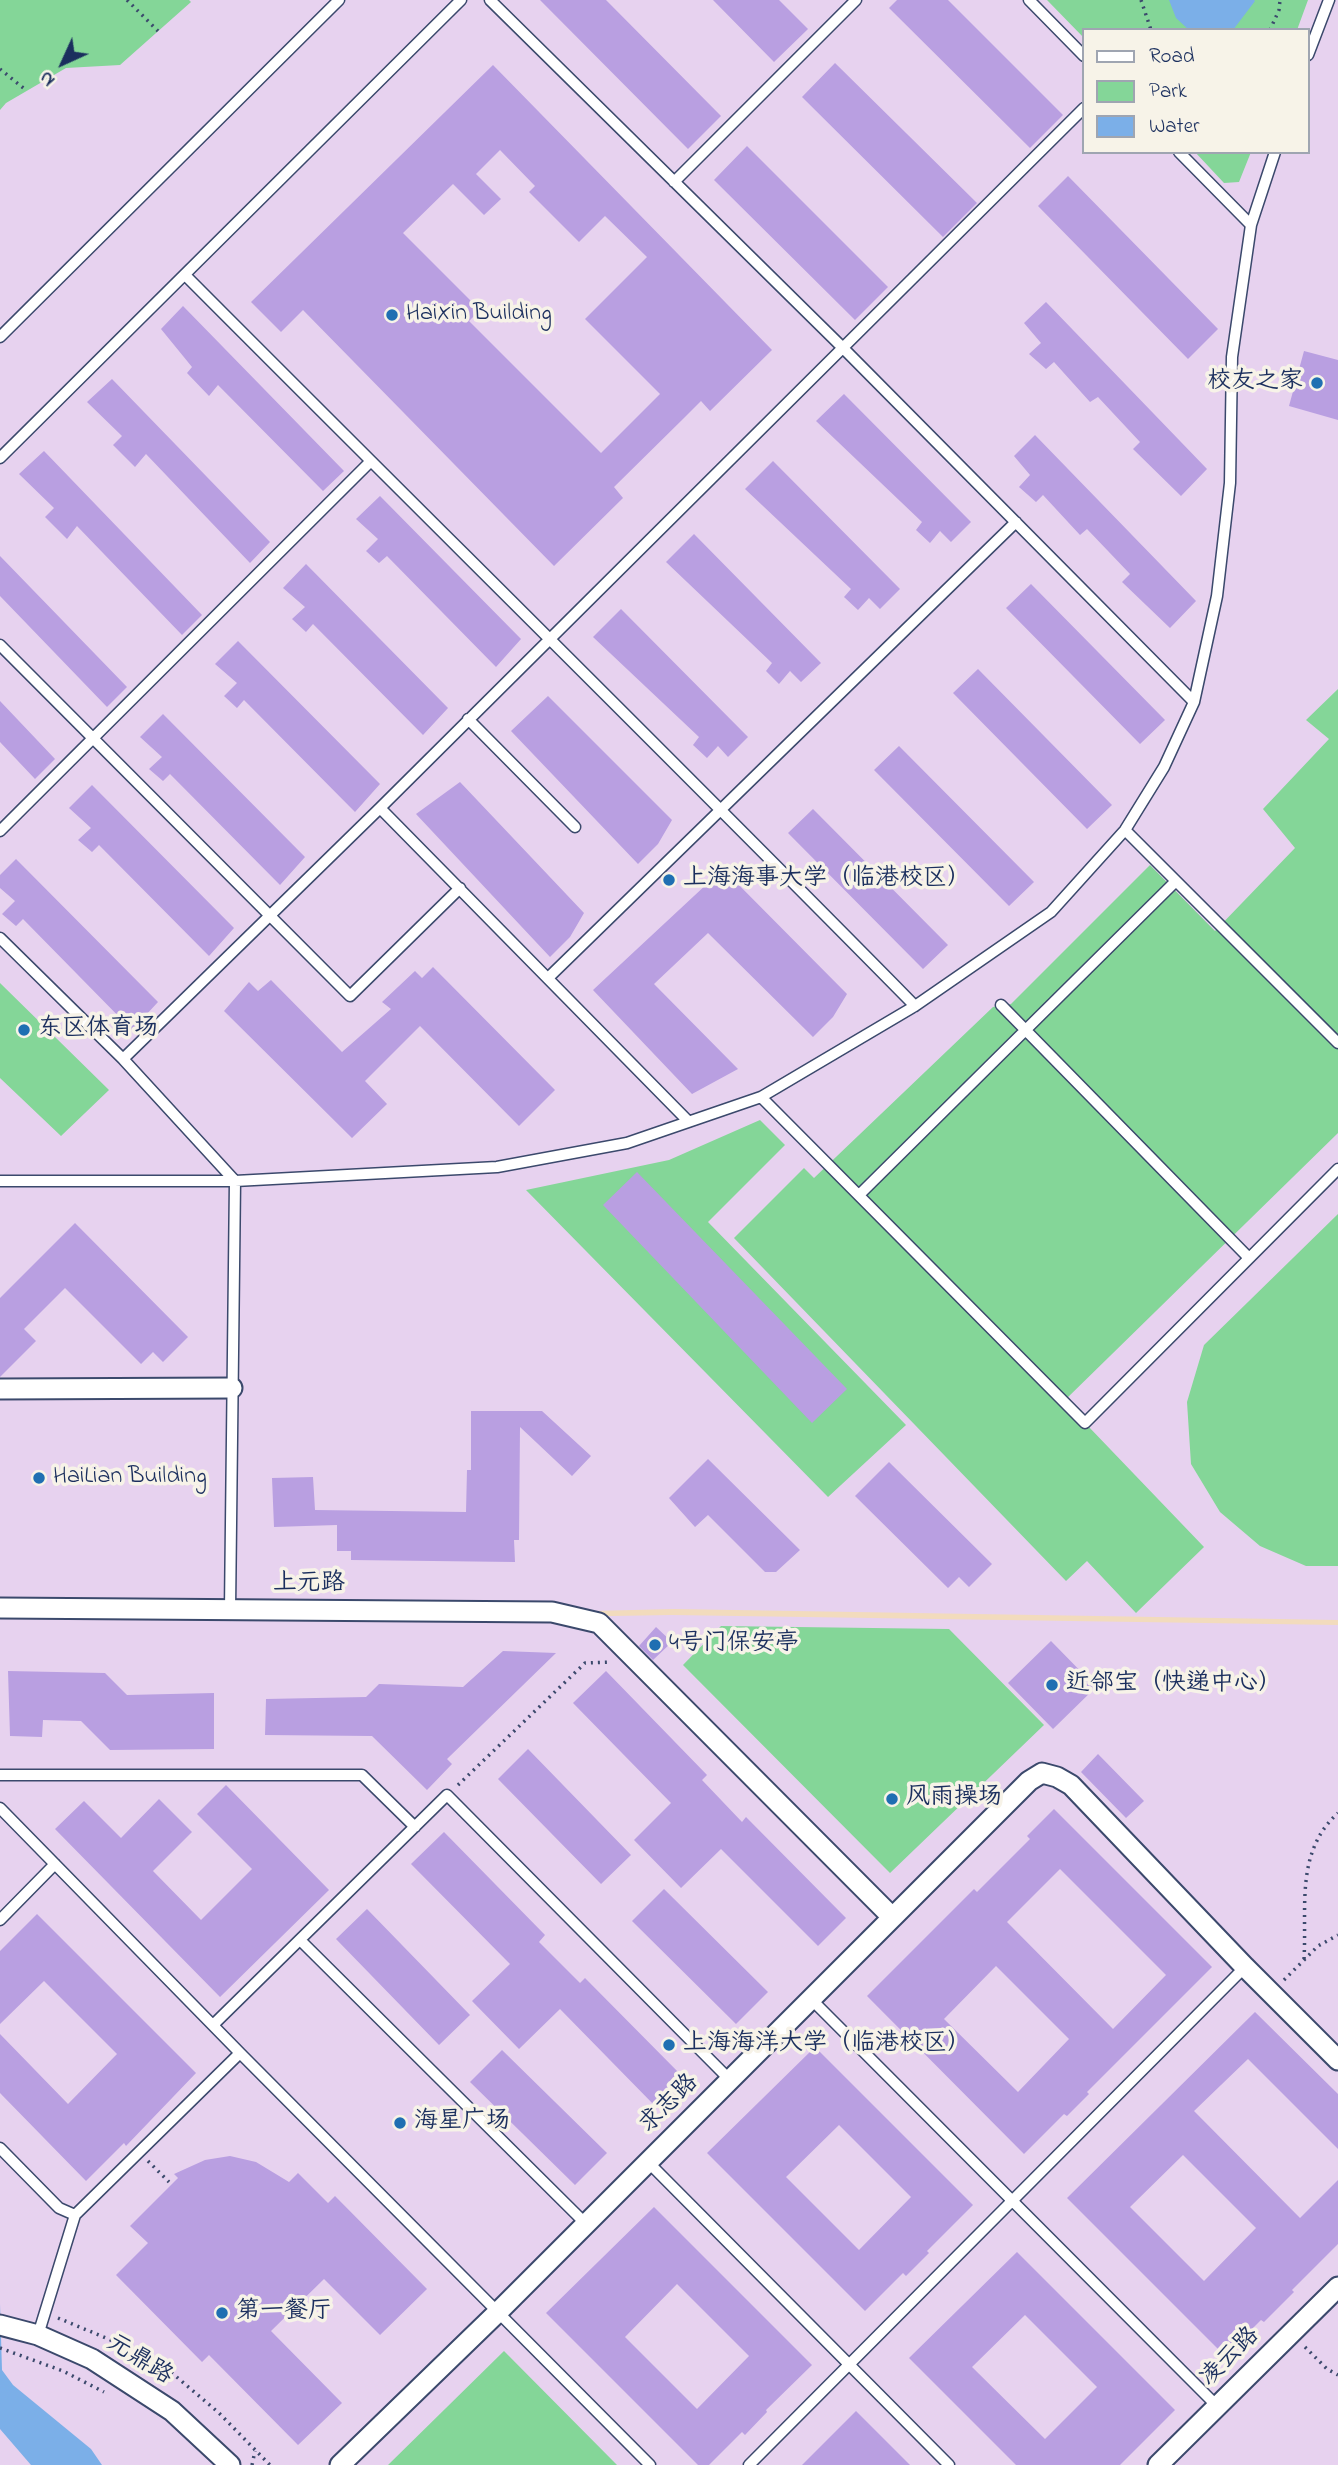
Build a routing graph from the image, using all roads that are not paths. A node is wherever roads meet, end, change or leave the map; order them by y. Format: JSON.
{"nodes":[{"id":1,"x":339,"y":0,"type":"edge"},
{"id":2,"x":461,"y":0,"type":"edge"},
{"id":3,"x":490,"y":0,"type":"edge"},
{"id":4,"x":856,"y":0,"type":"edge"},
{"id":5,"x":1029,"y":0,"type":"edge"},
{"id":6,"x":1329,"y":0,"type":"edge"},
{"id":7,"x":1310,"y":50,"type":"edge"},
{"id":8,"x":1082,"y":53,"type":"edge"},
{"id":9,"x":1082,"y":110,"type":"edge"},
{"id":10,"x":1181,"y":154,"type":"edge"},
{"id":11,"x":1274,"y":154,"type":"edge"},
{"id":12,"x":674,"y":182,"type":"junction"},
{"id":13,"x":1251,"y":225,"type":"junction"},
{"id":14,"x":185,"y":275,"type":"junction"},
{"id":15,"x":0,"y":337,"type":"edge"},
{"id":16,"x":842,"y":347,"type":"junction"},
{"id":17,"x":0,"y":458,"type":"edge"},
{"id":18,"x":371,"y":461,"type":"junction"},
{"id":19,"x":1016,"y":522,"type":"junction"},
{"id":20,"x":548,"y":639,"type":"junction"},
{"id":21,"x":0,"y":645,"type":"edge"},
{"id":22,"x":1194,"y":702,"type":"junction"},
{"id":23,"x":468,"y":719,"type":"junction"},
{"id":24,"x":93,"y":738,"type":"junction"},
{"id":25,"x":380,"y":808,"type":"junction"},
{"id":26,"x":722,"y":809,"type":"junction"},
{"id":27,"x":575,"y":827,"type":"dead end"},
{"id":28,"x":1125,"y":830,"type":"junction"},
{"id":29,"x":0,"y":831,"type":"edge"},
{"id":30,"x":1176,"y":881,"type":"junction"},
{"id":31,"x":460,"y":888,"type":"junction"},
{"id":32,"x":269,"y":915,"type":"junction"},
{"id":33,"x":0,"y":938,"type":"edge"},
{"id":34,"x":548,"y":978,"type":"junction"},
{"id":35,"x":1001,"y":1005,"type":"dead end"},
{"id":36,"x":915,"y":1006,"type":"junction"},
{"id":37,"x":1026,"y":1031,"type":"junction"},
{"id":38,"x":1338,"y":1043,"type":"edge"},
{"id":39,"x":123,"y":1059,"type":"junction"},
{"id":40,"x":761,"y":1097,"type":"junction"},
{"id":41,"x":688,"y":1121,"type":"junction"},
{"id":42,"x":1338,"y":1169,"type":"edge"},
{"id":43,"x":0,"y":1181,"type":"edge"},
{"id":44,"x":235,"y":1181,"type":"junction"},
{"id":45,"x":859,"y":1195,"type":"junction"},
{"id":46,"x":1249,"y":1258,"type":"junction"},
{"id":47,"x":232,"y":1388,"type":"junction"},
{"id":48,"x":0,"y":1389,"type":"edge"},
{"id":49,"x":0,"y":1608,"type":"edge"},
{"id":50,"x":230,"y":1609,"type":"junction"},
{"id":51,"x":0,"y":1774,"type":"edge"},
{"id":52,"x":0,"y":1808,"type":"edge"},
{"id":53,"x":415,"y":1827,"type":"junction"},
{"id":54,"x":55,"y":1864,"type":"junction"},
{"id":55,"x":892,"y":1917,"type":"junction"},
{"id":56,"x":0,"y":1920,"type":"edge"},
{"id":57,"x":300,"y":1940,"type":"junction"},
{"id":58,"x":1245,"y":1967,"type":"junction"},
{"id":59,"x":811,"y":1999,"type":"junction"},
{"id":60,"x":213,"y":2025,"type":"junction"},
{"id":61,"x":240,"y":2053,"type":"junction"},
{"id":62,"x":1338,"y":2060,"type":"edge"},
{"id":63,"x":730,"y":2080,"type":"junction"},
{"id":64,"x":0,"y":2148,"type":"edge"},
{"id":65,"x":648,"y":2162,"type":"junction"},
{"id":66,"x":1014,"y":2202,"type":"junction"},
{"id":67,"x":75,"y":2215,"type":"junction"},
{"id":68,"x":585,"y":2223,"type":"junction"},
{"id":69,"x":1338,"y":2287,"type":"edge"},
{"id":70,"x":497,"y":2313,"type":"junction"},
{"id":71,"x":3,"y":2326,"type":"edge"},
{"id":72,"x":38,"y":2335,"type":"junction"},
{"id":73,"x":850,"y":2365,"type":"junction"},
{"id":74,"x":1217,"y":2406,"type":"junction"},
{"id":75,"x":230,"y":2465,"type":"edge"},
{"id":76,"x":340,"y":2465,"type":"edge"},
{"id":77,"x":650,"y":2465,"type":"edge"},
{"id":78,"x":749,"y":2465,"type":"edge"},
{"id":79,"x":949,"y":2465,"type":"edge"},
{"id":80,"x":1158,"y":2465,"type":"edge"}],
"edges":[{"from":1,"to":15,"type":"lane"},
{"from":2,"to":14,"type":"lane"},
{"from":3,"to":12,"type":"lane"},
{"from":4,"to":12,"type":"lane"},
{"from":5,"to":8,"type":"lane"},
{"from":6,"to":7,"type":"lane"},
{"from":9,"to":16,"type":"lane"},
{"from":10,"to":13,"type":"lane"},
{"from":11,"to":13,"type":"lane"},
{"from":12,"to":16,"type":"lane"},
{"from":13,"to":22,"type":"lane"},
{"from":14,"to":17,"type":"lane"},
{"from":14,"to":18,"type":"lane"},
{"from":16,"to":19,"type":"lane"},
{"from":16,"to":20,"type":"lane"},
{"from":18,"to":20,"type":"lane"},
{"from":18,"to":24,"type":"lane"},
{"from":19,"to":22,"type":"lane"},
{"from":19,"to":26,"type":"lane"},
{"from":20,"to":23,"type":"lane"},
{"from":20,"to":26,"type":"lane"},
{"from":21,"to":24,"type":"lane"},
{"from":22,"to":28,"type":"lane"},
{"from":23,"to":25,"type":"lane"},
{"from":23,"to":27,"type":"lane"},
{"from":24,"to":29,"type":"lane"},
{"from":24,"to":32,"type":"lane"},
{"from":25,"to":31,"type":"lane"},
{"from":25,"to":32,"type":"lane"},
{"from":26,"to":34,"type":"lane"},
{"from":26,"to":36,"type":"lane"},
{"from":28,"to":30,"type":"lane"},
{"from":28,"to":36,"type":"lane"},
{"from":30,"to":37,"type":"lane"},
{"from":30,"to":38,"type":"lane"},
{"from":31,"to":32,"type":"lane"},
{"from":31,"to":34,"type":"lane"},
{"from":32,"to":39,"type":"lane"},
{"from":33,"to":39,"type":"lane"},
{"from":34,"to":41,"type":"lane"},
{"from":35,"to":37,"type":"lane"},
{"from":36,"to":40,"type":"lane"},
{"from":37,"to":45,"type":"lane"},
{"from":37,"to":46,"type":"lane"},
{"from":39,"to":44,"type":"lane"},
{"from":40,"to":41,"type":"lane"},
{"from":40,"to":45,"type":"lane"},
{"from":41,"to":44,"type":"lane"},
{"from":42,"to":46,"type":"lane"},
{"from":43,"to":44,"type":"lane"},
{"from":44,"to":47,"type":"lane"},
{"from":45,"to":46,"type":"lane"},
{"from":47,"to":48,"type":"street"},
{"from":47,"to":50,"type":"lane"},
{"from":49,"to":50,"type":"street","name":"上元路"},
{"from":50,"to":55,"type":"street","name":"上元路"},
{"from":51,"to":53,"type":"lane"},
{"from":52,"to":54,"type":"lane"},
{"from":53,"to":57,"type":"lane"},
{"from":53,"to":63,"type":"lane"},
{"from":54,"to":56,"type":"lane"},
{"from":54,"to":60,"type":"lane"},
{"from":55,"to":58,"type":"street","name":"求志路"},
{"from":55,"to":59,"type":"street","name":"求志路"},
{"from":57,"to":60,"type":"lane"},
{"from":57,"to":68,"type":"lane"},
{"from":58,"to":62,"type":"street"},
{"from":58,"to":66,"type":"lane"},
{"from":59,"to":63,"type":"street","name":"求志路"},
{"from":59,"to":66,"type":"lane"},
{"from":60,"to":61,"type":"lane"},
{"from":61,"to":67,"type":"lane"},
{"from":61,"to":70,"type":"lane"},
{"from":63,"to":65,"type":"street","name":"求志路"},
{"from":64,"to":67,"type":"lane"},
{"from":65,"to":68,"type":"street","name":"求志路"},
{"from":65,"to":73,"type":"lane"},
{"from":66,"to":73,"type":"lane"},
{"from":66,"to":74,"type":"lane"},
{"from":67,"to":72,"type":"lane"},
{"from":68,"to":70,"type":"street","name":"求志路"},
{"from":69,"to":74,"type":"street","name":"凌云路"},
{"from":70,"to":76,"type":"street","name":"求志路"},
{"from":70,"to":77,"type":"lane"},
{"from":71,"to":72,"type":"street","name":"元鼎路"},
{"from":72,"to":75,"type":"street","name":"元鼎路"},
{"from":73,"to":78,"type":"lane"},
{"from":73,"to":79,"type":"lane"},
{"from":74,"to":80,"type":"street","name":"凌云路"}]}
